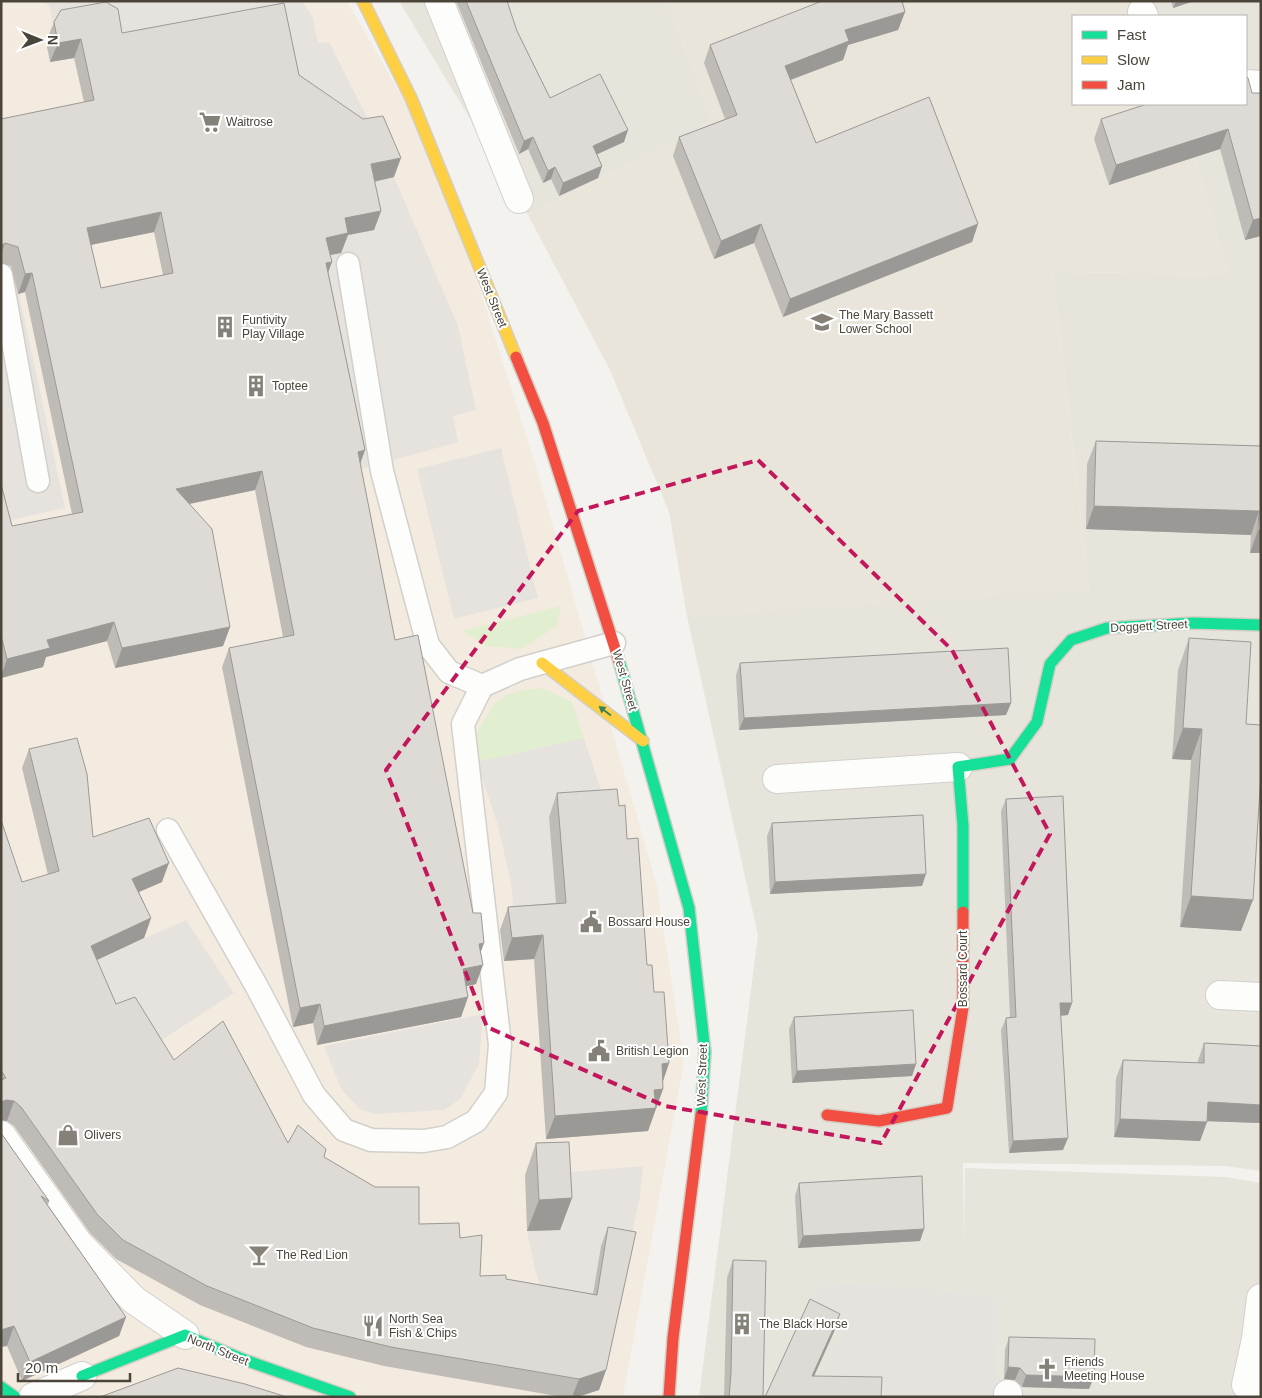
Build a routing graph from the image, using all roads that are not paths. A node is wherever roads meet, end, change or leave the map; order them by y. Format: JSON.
{"nodes":[{"id":1,"x":364,"y":1,"type":"edge"},
{"id":2,"x":439,"y":1,"type":"edge"},
{"id":3,"x":1247,"y":84,"type":"edge"},
{"id":4,"x":1261,"y":85,"type":"edge"},
{"id":5,"x":519,"y":199,"type":"dead end"},
{"id":6,"x":348,"y":264,"type":"dead end"},
{"id":7,"x":1,"y":275,"type":"edge"},
{"id":8,"x":38,"y":481,"type":"dead end"},
{"id":9,"x":1261,"y":625,"type":"edge"},
{"id":10,"x":614,"y":643,"type":"junction"},
{"id":11,"x":542,"y":663,"type":"junction"},
{"id":12,"x":482,"y":686,"type":"junction"},
{"id":13,"x":643,"y":740,"type":"junction"},
{"id":14,"x":958,"y":767,"type":"junction"},
{"id":15,"x":777,"y":779,"type":"dead end"},
{"id":16,"x":168,"y":830,"type":"dead end"},
{"id":17,"x":1220,"y":995,"type":"dead end"},
{"id":18,"x":1261,"y":998,"type":"edge"},
{"id":19,"x":827,"y":1115,"type":"dead end"},
{"id":20,"x":1,"y":1135,"type":"edge"},
{"id":21,"x":1261,"y":1298,"type":"edge"},
{"id":22,"x":185,"y":1335,"type":"junction"},
{"id":23,"x":82,"y":1376,"type":"joint"},
{"id":24,"x":1,"y":1387,"type":"edge"},
{"id":25,"x":1261,"y":1387,"type":"edge"},
{"id":26,"x":15,"y":1397,"type":"edge"},
{"id":27,"x":33,"y":1397,"type":"edge"},
{"id":28,"x":350,"y":1397,"type":"edge"},
{"id":29,"x":669,"y":1397,"type":"edge"}],
"edges":[{"from":1,"to":10,"type":"street","name":"West Street"},
{"from":2,"to":5,"type":"street"},
{"from":3,"to":4,"type":"street"},
{"from":6,"to":12,"type":"lane"},
{"from":7,"to":8,"type":"lane"},
{"from":9,"to":14,"type":"street","name":"Doggett Street"},
{"from":10,"to":11,"type":"lane"},
{"from":10,"to":13,"type":"street","name":"West Street"},
{"from":11,"to":12,"type":"lane"},
{"from":13,"to":11,"type":"street","one_way":true},
{"from":12,"to":16,"type":"lane"},
{"from":13,"to":29,"type":"street","name":"West Street"},
{"from":14,"to":15,"type":"street"},
{"from":14,"to":19,"type":"street","name":"Bossard Court"},
{"from":17,"to":18,"type":"street"},
{"from":20,"to":22,"type":"street"},
{"from":21,"to":25,"type":"street"},
{"from":22,"to":23,"type":"street","name":"North Street"},
{"from":22,"to":28,"type":"street","name":"North Street"},
{"from":23,"to":27,"type":"street","name":"North Street"},
{"from":24,"to":26,"type":"street"}]}
